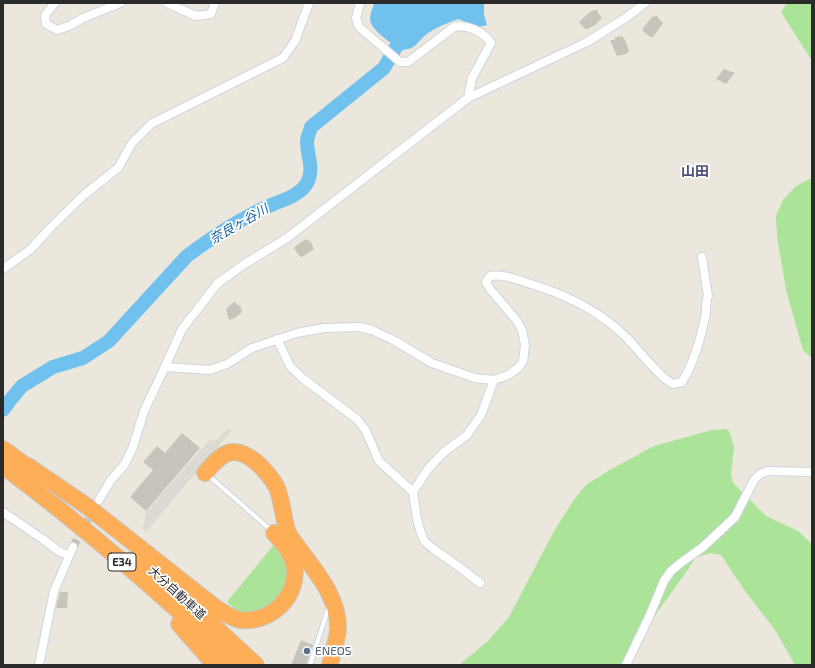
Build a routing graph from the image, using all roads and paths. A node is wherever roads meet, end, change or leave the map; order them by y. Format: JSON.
{"nodes":[{"id":1,"x":55,"y":3,"type":"edge"},
{"id":2,"x":120,"y":3,"type":"edge"},
{"id":3,"x":167,"y":3,"type":"edge"},
{"id":4,"x":215,"y":3,"type":"edge"},
{"id":5,"x":309,"y":3,"type":"edge"},
{"id":6,"x":360,"y":3,"type":"edge"},
{"id":7,"x":645,"y":3,"type":"edge"},
{"id":8,"x":468,"y":98,"type":"junction"},
{"id":9,"x":702,"y":257,"type":"dead end"},
{"id":10,"x":3,"y":269,"type":"edge"},
{"id":11,"x":277,"y":339,"type":"junction"},
{"id":12,"x":165,"y":367,"type":"junction"},
{"id":13,"x":494,"y":380,"type":"junction"},
{"id":14,"x":3,"y":449,"type":"edge"},
{"id":15,"x":3,"y":466,"type":"edge"},
{"id":16,"x":23,"y":472,"type":"junction"},
{"id":17,"x":812,"y":472,"type":"edge"},
{"id":18,"x":205,"y":473,"type":"joint"},
{"id":19,"x":413,"y":492,"type":"junction"},
{"id":20,"x":99,"y":500,"type":"tunnel mouth"},
{"id":21,"x":3,"y":512,"type":"edge"},
{"id":22,"x":274,"y":533,"type":"joint"},
{"id":23,"x":73,"y":547,"type":"tunnel mouth"},
{"id":24,"x":69,"y":556,"type":"junction"},
{"id":25,"x":480,"y":583,"type":"dead end"},
{"id":26,"x":328,"y":590,"type":"junction"},
{"id":27,"x":39,"y":665,"type":"edge"},
{"id":28,"x":215,"y":665,"type":"edge"},
{"id":29,"x":237,"y":665,"type":"edge"},
{"id":30,"x":256,"y":665,"type":"edge"},
{"id":31,"x":310,"y":665,"type":"edge"},
{"id":32,"x":330,"y":665,"type":"edge"},
{"id":33,"x":626,"y":665,"type":"edge"}],
"edges":[{"from":1,"to":2,"type":"street"},
{"from":3,"to":4,"type":"street"},
{"from":5,"to":10,"type":"street"},
{"from":6,"to":8,"type":"street"},
{"from":7,"to":8,"type":"street"},
{"from":8,"to":12,"type":"street"},
{"from":9,"to":13,"type":"street"},
{"from":11,"to":12,"type":"street"},
{"from":11,"to":13,"type":"street"},
{"from":11,"to":19,"type":"street"},
{"from":12,"to":20,"type":"street"},
{"from":13,"to":19,"type":"street"},
{"from":14,"to":16,"type":"highway","name":"大分自動車道","number":"E34"},
{"from":15,"to":16,"type":"highway","name":"大分自動車道","number":"E34"},
{"from":16,"to":22,"type":"highway"},
{"from":16,"to":28,"type":"highway"},
{"from":16,"to":29,"type":"highway","name":"大分自動車道","number":"E34"},
{"from":16,"to":30,"type":"highway","name":"大分自動車道","number":"E34"},
{"from":17,"to":33,"type":"street"},
{"from":18,"to":22,"type":"lane"},
{"from":18,"to":26,"type":"highway"},
{"from":19,"to":25,"type":"street"},
{"from":21,"to":24,"type":"street"},
{"from":23,"to":24,"type":"street"},
{"from":24,"to":27,"type":"street"},
{"from":26,"to":31,"type":"lane"},
{"from":26,"to":32,"type":"highway"}]}
